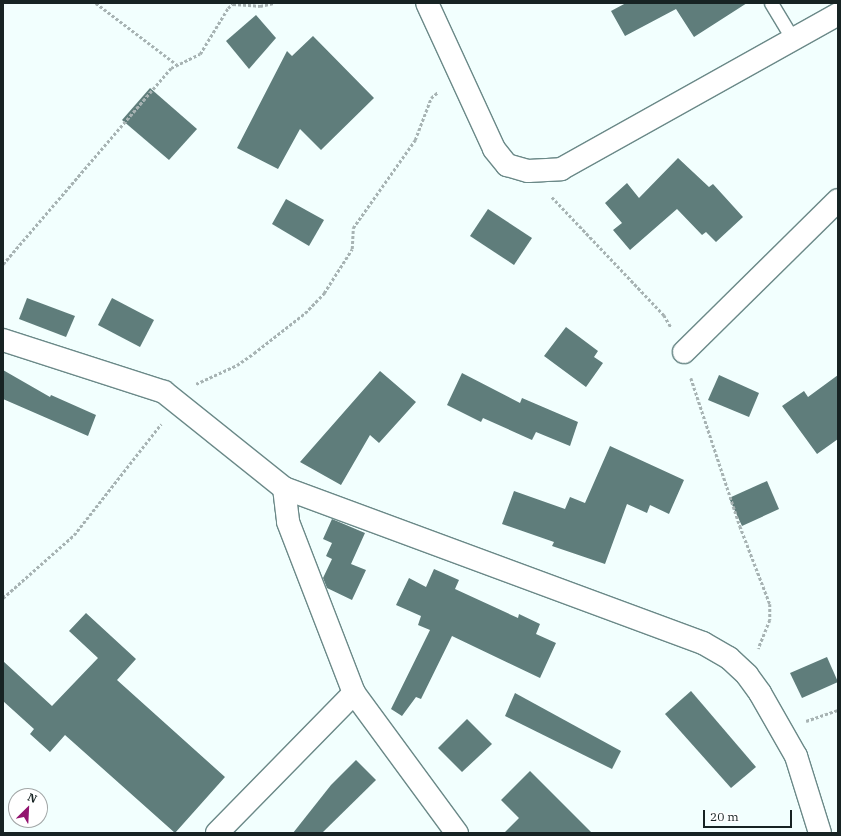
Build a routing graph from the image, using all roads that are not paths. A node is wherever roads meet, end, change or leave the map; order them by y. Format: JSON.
{"nodes":[{"id":1,"x":426,"y":3,"type":"edge"},
{"id":2,"x":771,"y":3,"type":"edge"},
{"id":3,"x":836,"y":20,"type":"edge"},
{"id":4,"x":792,"y":38,"type":"junction"},
{"id":5,"x":838,"y":200,"type":"edge"},
{"id":6,"x":3,"y":340,"type":"edge"},
{"id":7,"x":684,"y":352,"type":"road end"},
{"id":8,"x":284,"y":488,"type":"junction"},
{"id":9,"x":354,"y":693,"type":"junction"},
{"id":10,"x":217,"y":833,"type":"edge"},
{"id":11,"x":457,"y":833,"type":"edge"},
{"id":12,"x":820,"y":833,"type":"edge"}],
"edges":[{"from":1,"to":4,"type":"street"},
{"from":2,"to":4,"type":"lane"},
{"from":3,"to":4,"type":"street"},
{"from":5,"to":7,"type":"street"},
{"from":6,"to":8,"type":"street"},
{"from":8,"to":9,"type":"street"},
{"from":8,"to":12,"type":"street"},
{"from":9,"to":10,"type":"street"},
{"from":9,"to":11,"type":"street"}]}
